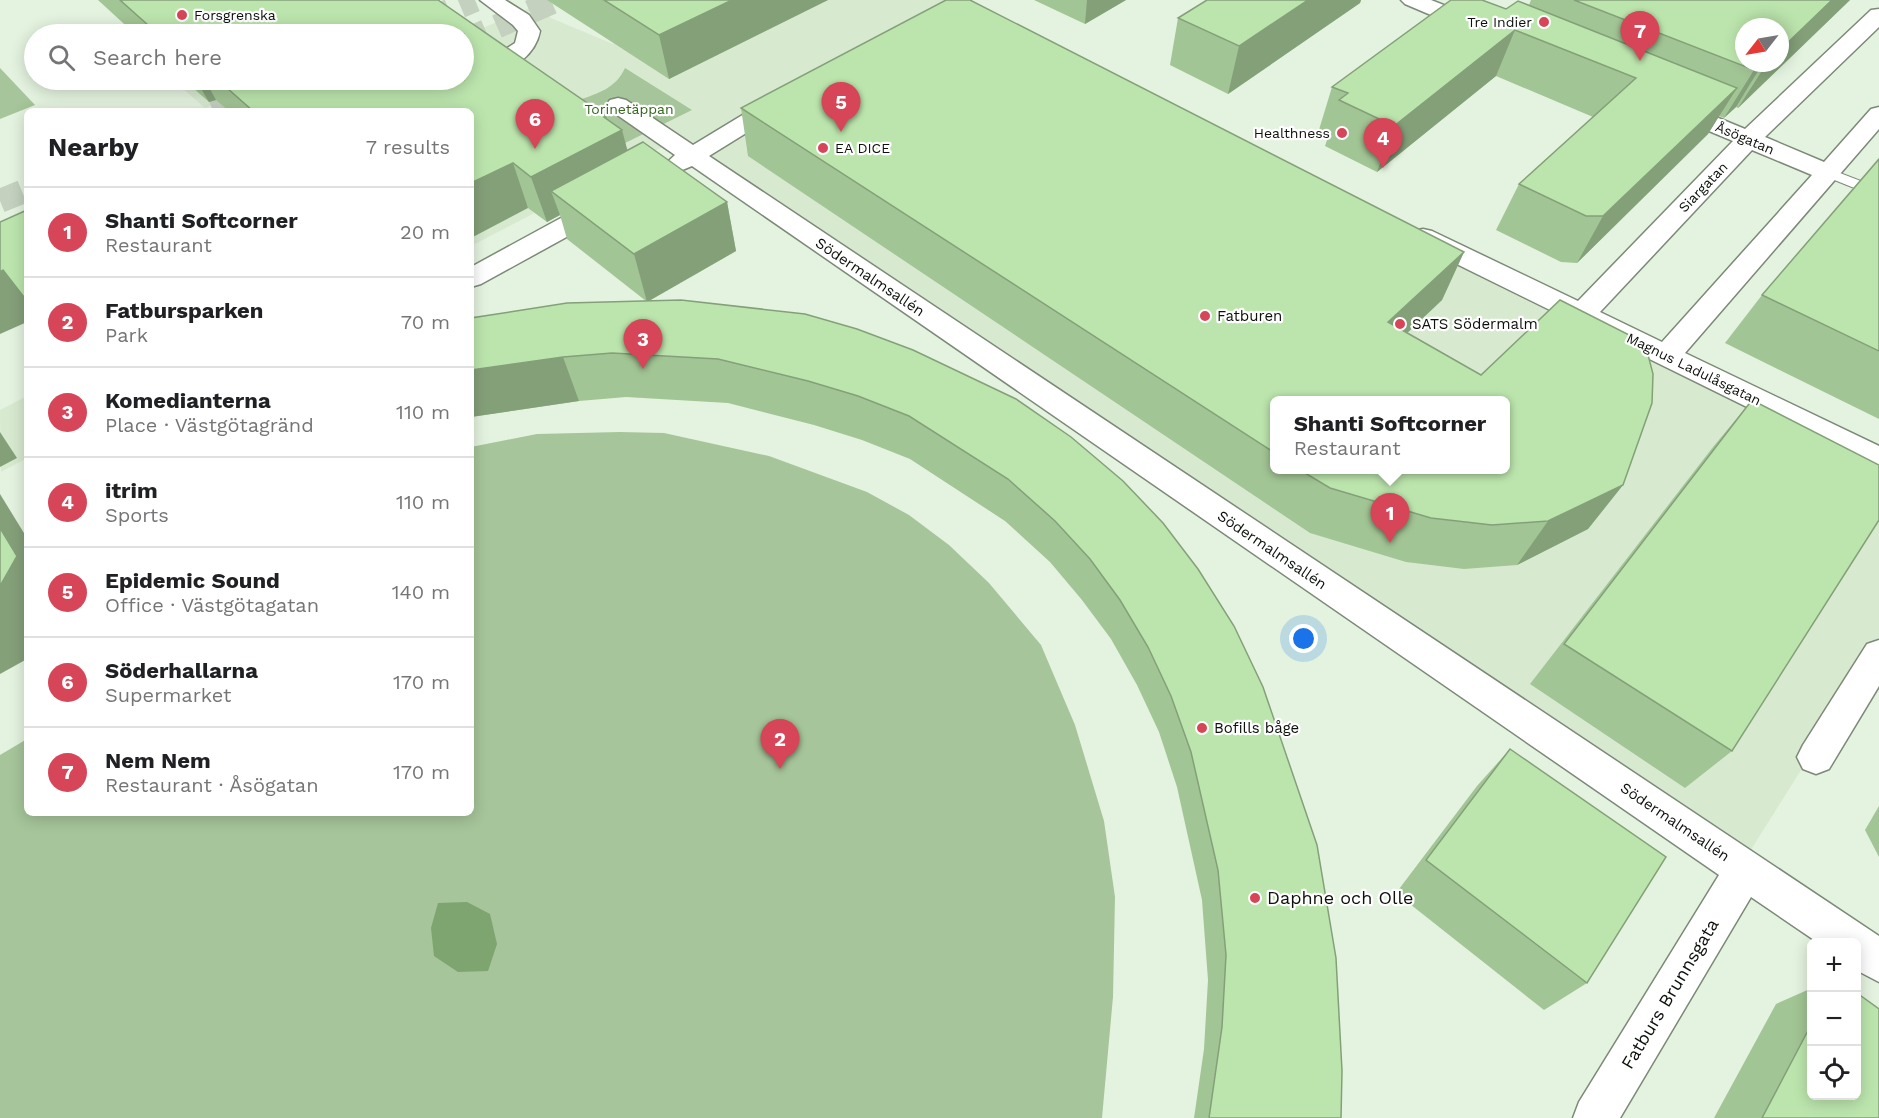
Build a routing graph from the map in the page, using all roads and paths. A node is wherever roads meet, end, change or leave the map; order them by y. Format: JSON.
{"nodes":[{"id":1,"x":491,"y":0,"type":"edge"},
{"id":2,"x":1412,"y":0,"type":"edge"},
{"id":3,"x":1879,"y":15,"type":"edge"},
{"id":4,"x":1493,"y":27,"type":"edge"},
{"id":5,"x":498,"y":64,"type":"edge"},
{"id":6,"x":798,"y":90,"type":"edge"},
{"id":7,"x":1650,"y":98,"type":"edge"},
{"id":8,"x":618,"y":105,"type":"dead end"},
{"id":9,"x":1879,"y":114,"type":"edge"},
{"id":10,"x":1749,"y":139,"type":"junction"},
{"id":11,"x":693,"y":156,"type":"junction"},
{"id":12,"x":1827,"y":172,"type":"junction"},
{"id":13,"x":652,"y":179,"type":"edge"},
{"id":14,"x":1879,"y":193,"type":"edge"},
{"id":15,"x":621,"y":196,"type":"edge"},
{"id":16,"x":1407,"y":229,"type":"edge"},
{"id":17,"x":474,"y":276,"type":"edge"},
{"id":18,"x":1582,"y":314,"type":"junction"},
{"id":19,"x":1666,"y":355,"type":"junction"},
{"id":20,"x":1879,"y":460,"type":"edge"},
{"id":21,"x":1879,"y":656,"type":"edge"},
{"id":22,"x":1816,"y":758,"type":"dead end"},
{"id":23,"x":1745,"y":869,"type":"junction"},
{"id":24,"x":1846,"y":938,"type":"edge"},
{"id":25,"x":1861,"y":948,"type":"edge"},
{"id":26,"x":1879,"y":961,"type":"edge"},
{"id":27,"x":1594,"y":1118,"type":"edge"}],
"edges":[{"from":1,"to":5,"type":"street"},
{"from":2,"to":4,"type":"street"},
{"from":3,"to":10,"type":"street","name":"Siargatan"},
{"from":6,"to":11,"type":"street"},
{"from":7,"to":10,"type":"street","name":"Åsögatan"},
{"from":8,"to":11,"type":"street","name":"Södermalmsallén"},
{"from":9,"to":12,"type":"street"},
{"from":10,"to":12,"type":"street","name":"Åsögatan"},
{"from":10,"to":18,"type":"street","name":"Siargatan"},
{"from":11,"to":13,"type":"street"},
{"from":11,"to":23,"type":"street","name":"Södermalmsallén"},
{"from":12,"to":14,"type":"lane","name":"Åsögatan"},
{"from":12,"to":19,"type":"street"},
{"from":15,"to":17,"type":"street"},
{"from":16,"to":18,"type":"street","name":"Magnus Ladulåsgatan"},
{"from":18,"to":19,"type":"street","name":"Magnus Ladulåsgatan"},
{"from":19,"to":20,"type":"street","name":"Magnus Ladulåsgatan"},
{"from":21,"to":22,"type":"street"},
{"from":23,"to":24,"type":"street","name":"Södermalmsallén"},
{"from":23,"to":27,"type":"street","name":"Fatburs Brunnsgata"},
{"from":25,"to":26,"type":"street"}]}
